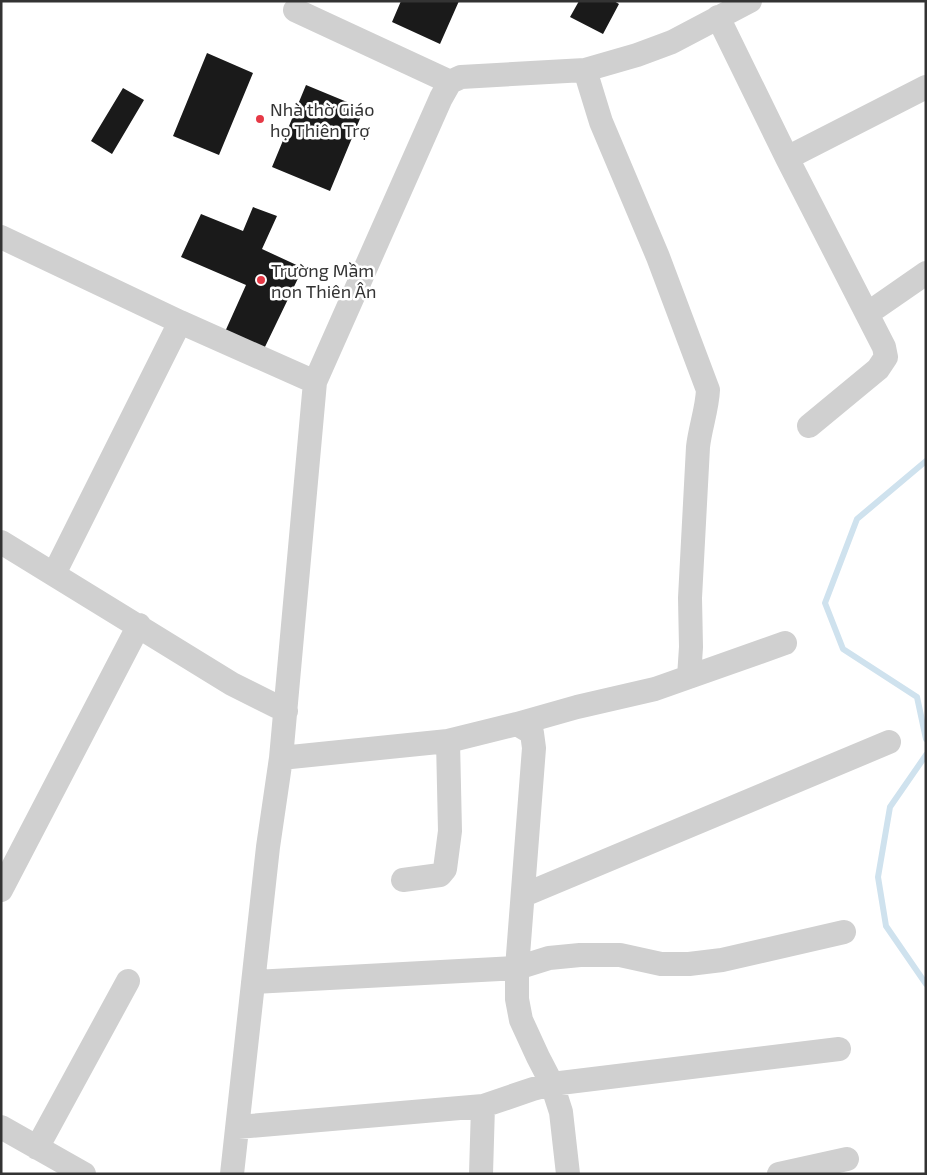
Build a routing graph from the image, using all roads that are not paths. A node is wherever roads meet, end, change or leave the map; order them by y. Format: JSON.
{"nodes":[{"id":1,"x":750,"y":1,"type":"edge"},
{"id":2,"x":295,"y":10,"type":"dead end"},
{"id":3,"x":718,"y":17,"type":"junction"},
{"id":4,"x":585,"y":70,"type":"junction"},
{"id":5,"x":450,"y":82,"type":"junction"},
{"id":6,"x":926,"y":87,"type":"edge"},
{"id":7,"x":786,"y":158,"type":"junction"},
{"id":8,"x":4,"y":244,"type":"edge"},
{"id":9,"x":926,"y":273,"type":"edge"},
{"id":10,"x":867,"y":314,"type":"junction"},
{"id":11,"x":180,"y":322,"type":"junction"},
{"id":12,"x":315,"y":382,"type":"junction"},
{"id":13,"x":809,"y":426,"type":"dead end"},
{"id":14,"x":3,"y":548,"type":"edge"},
{"id":15,"x":54,"y":574,"type":"junction"},
{"id":16,"x":139,"y":625,"type":"junction"},
{"id":17,"x":785,"y":643,"type":"dead end"},
{"id":18,"x":688,"y":677,"type":"junction"},
{"id":19,"x":286,"y":711,"type":"junction"},
{"id":20,"x":517,"y":724,"type":"junction"},
{"id":21,"x":448,"y":741,"type":"junction"},
{"id":22,"x":889,"y":742,"type":"dead end"},
{"id":23,"x":281,"y":758,"type":"junction"},
{"id":24,"x":403,"y":880,"type":"dead end"},
{"id":25,"x":1,"y":890,"type":"edge"},
{"id":26,"x":524,"y":895,"type":"junction"},
{"id":27,"x":844,"y":932,"type":"dead end"},
{"id":28,"x":517,"y":968,"type":"junction"},
{"id":29,"x":128,"y":981,"type":"dead end"},
{"id":30,"x":254,"y":982,"type":"junction"},
{"id":31,"x":840,"y":1049,"type":"dead end"},
{"id":32,"x":552,"y":1084,"type":"junction"},
{"id":33,"x":483,"y":1106,"type":"junction"},
{"id":34,"x":1,"y":1127,"type":"edge"},
{"id":35,"x":238,"y":1127,"type":"junction"},
{"id":36,"x":38,"y":1148,"type":"junction"},
{"id":37,"x":847,"y":1159,"type":"dead end"},
{"id":38,"x":84,"y":1174,"type":"edge"},
{"id":39,"x":232,"y":1174,"type":"edge"},
{"id":40,"x":481,"y":1174,"type":"edge"},
{"id":41,"x":568,"y":1174,"type":"edge"},
{"id":42,"x":779,"y":1174,"type":"edge"}],
"edges":[{"from":1,"to":3,"type":"street"},
{"from":2,"to":5,"type":"street"},
{"from":3,"to":4,"type":"street"},
{"from":3,"to":7,"type":"street"},
{"from":4,"to":5,"type":"street"},
{"from":4,"to":18,"type":"street"},
{"from":5,"to":12,"type":"street"},
{"from":6,"to":7,"type":"street"},
{"from":7,"to":10,"type":"street"},
{"from":8,"to":11,"type":"street"},
{"from":9,"to":10,"type":"street"},
{"from":10,"to":13,"type":"street"},
{"from":11,"to":12,"type":"street"},
{"from":11,"to":15,"type":"street"},
{"from":12,"to":19,"type":"street"},
{"from":14,"to":15,"type":"street"},
{"from":15,"to":16,"type":"street"},
{"from":16,"to":19,"type":"street"},
{"from":16,"to":25,"type":"street"},
{"from":17,"to":18,"type":"street"},
{"from":18,"to":20,"type":"street"},
{"from":19,"to":23,"type":"street"},
{"from":20,"to":21,"type":"street"},
{"from":20,"to":26,"type":"street"},
{"from":21,"to":23,"type":"street"},
{"from":21,"to":24,"type":"street"},
{"from":22,"to":26,"type":"street"},
{"from":23,"to":30,"type":"street"},
{"from":26,"to":28,"type":"street"},
{"from":27,"to":28,"type":"street"},
{"from":28,"to":30,"type":"street"},
{"from":28,"to":32,"type":"street"},
{"from":29,"to":36,"type":"street"},
{"from":30,"to":35,"type":"street"},
{"from":31,"to":32,"type":"street"},
{"from":32,"to":33,"type":"street"},
{"from":32,"to":41,"type":"street"},
{"from":33,"to":35,"type":"street"},
{"from":33,"to":40,"type":"street"},
{"from":34,"to":36,"type":"street"},
{"from":35,"to":39,"type":"street"},
{"from":36,"to":38,"type":"street"},
{"from":37,"to":42,"type":"street"}]}
